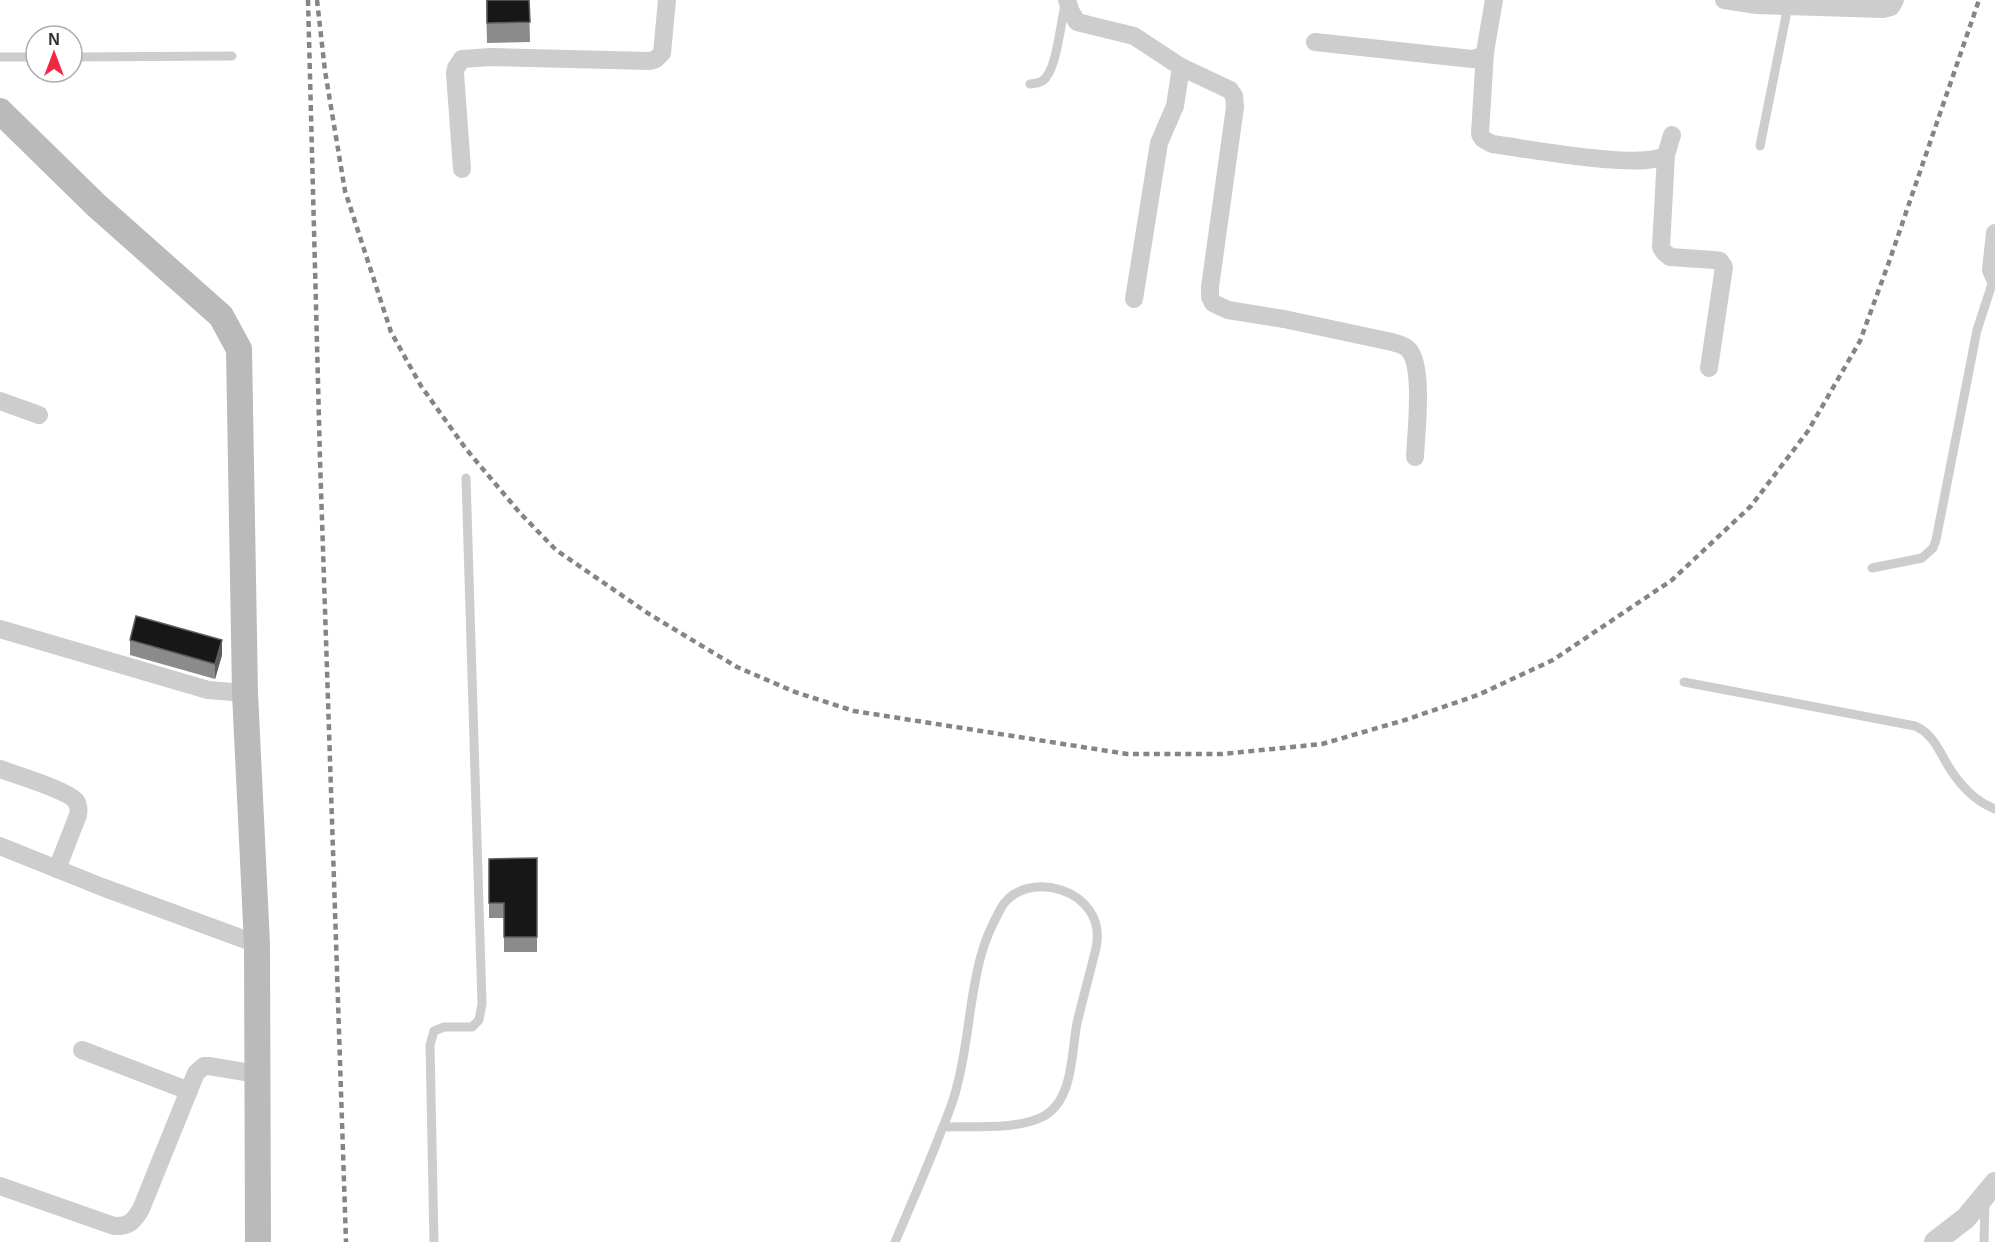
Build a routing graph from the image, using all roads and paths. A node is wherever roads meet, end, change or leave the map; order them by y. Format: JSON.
{"nodes":[{"id":1,"x":667,"y":0,"type":"edge"},
{"id":2,"x":1067,"y":0,"type":"edge"},
{"id":3,"x":1494,"y":0,"type":"edge"},
{"id":4,"x":1724,"y":0,"type":"edge"},
{"id":5,"x":1895,"y":0,"type":"edge"},
{"id":6,"x":1788,"y":6,"type":"junction"},
{"id":7,"x":1315,"y":42,"type":"dead end"},
{"id":8,"x":1485,"y":52,"type":"junction"},
{"id":9,"x":232,"y":56,"type":"dead end"},
{"id":10,"x":0,"y":57,"type":"edge"},
{"id":11,"x":24,"y":57,"type":"edge"},
{"id":12,"x":84,"y":57,"type":"edge"},
{"id":13,"x":1181,"y":68,"type":"junction"},
{"id":14,"x":1030,"y":84,"type":"dead end"},
{"id":15,"x":0,"y":111,"type":"edge"},
{"id":16,"x":1672,"y":135,"type":"dead end"},
{"id":17,"x":1760,"y":146,"type":"dead end"},
{"id":18,"x":1666,"y":155,"type":"junction"},
{"id":19,"x":462,"y":170,"type":"dead end"},
{"id":20,"x":1995,"y":232,"type":"edge"},
{"id":21,"x":1994,"y":278,"type":"edge"},
{"id":22,"x":1134,"y":299,"type":"dead end"},
{"id":23,"x":1709,"y":368,"type":"dead end"},
{"id":24,"x":0,"y":401,"type":"edge"},
{"id":25,"x":39,"y":415,"type":"dead end"},
{"id":26,"x":1415,"y":457,"type":"dead end"},
{"id":27,"x":466,"y":478,"type":"dead end"},
{"id":28,"x":1872,"y":568,"type":"dead end"},
{"id":29,"x":0,"y":629,"type":"edge"},
{"id":30,"x":1684,"y":682,"type":"dead end"},
{"id":31,"x":245,"y":693,"type":"junction"},
{"id":32,"x":0,"y":769,"type":"edge"},
{"id":33,"x":1995,"y":809,"type":"edge"},
{"id":34,"x":0,"y":846,"type":"edge"},
{"id":35,"x":57,"y":869,"type":"junction"},
{"id":36,"x":256,"y":944,"type":"junction"},
{"id":37,"x":82,"y":1050,"type":"dead end"},
{"id":38,"x":257,"y":1074,"type":"junction"},
{"id":39,"x":189,"y":1091,"type":"junction"},
{"id":40,"x":943,"y":1127,"type":"junction"},
{"id":41,"x":0,"y":1186,"type":"edge"},
{"id":42,"x":1990,"y":1190,"type":"edge"},
{"id":43,"x":258,"y":1242,"type":"edge"},
{"id":44,"x":434,"y":1242,"type":"edge"},
{"id":45,"x":895,"y":1242,"type":"edge"},
{"id":46,"x":1935,"y":1242,"type":"edge"},
{"id":47,"x":1984,"y":1242,"type":"edge"}],
"edges":[{"from":1,"to":19,"type":"street"},
{"from":2,"to":13,"type":"street"},
{"from":2,"to":14,"type":"lane"},
{"from":3,"to":8,"type":"street"},
{"from":4,"to":6,"type":"street"},
{"from":5,"to":6,"type":"street"},
{"from":6,"to":17,"type":"lane"},
{"from":7,"to":8,"type":"street"},
{"from":8,"to":18,"type":"street"},
{"from":9,"to":12,"type":"lane"},
{"from":10,"to":11,"type":"lane"},
{"from":13,"to":22,"type":"street"},
{"from":13,"to":26,"type":"street"},
{"from":15,"to":31,"type":"main road"},
{"from":16,"to":18,"type":"street"},
{"from":18,"to":23,"type":"street"},
{"from":20,"to":21,"type":"street"},
{"from":21,"to":28,"type":"lane"},
{"from":24,"to":25,"type":"street"},
{"from":27,"to":44,"type":"lane"},
{"from":29,"to":31,"type":"street"},
{"from":30,"to":33,"type":"lane"},
{"from":31,"to":36,"type":"main road"},
{"from":32,"to":35,"type":"street"},
{"from":34,"to":35,"type":"street"},
{"from":35,"to":36,"type":"street"},
{"from":36,"to":38,"type":"main road"},
{"from":37,"to":39,"type":"street"},
{"from":38,"to":39,"type":"street"},
{"from":38,"to":43,"type":"main road"},
{"from":39,"to":41,"type":"street"},
{"from":40,"to":40,"type":"lane"},
{"from":40,"to":45,"type":"lane"},
{"from":42,"to":46,"type":"street"},
{"from":42,"to":47,"type":"lane"}]}
